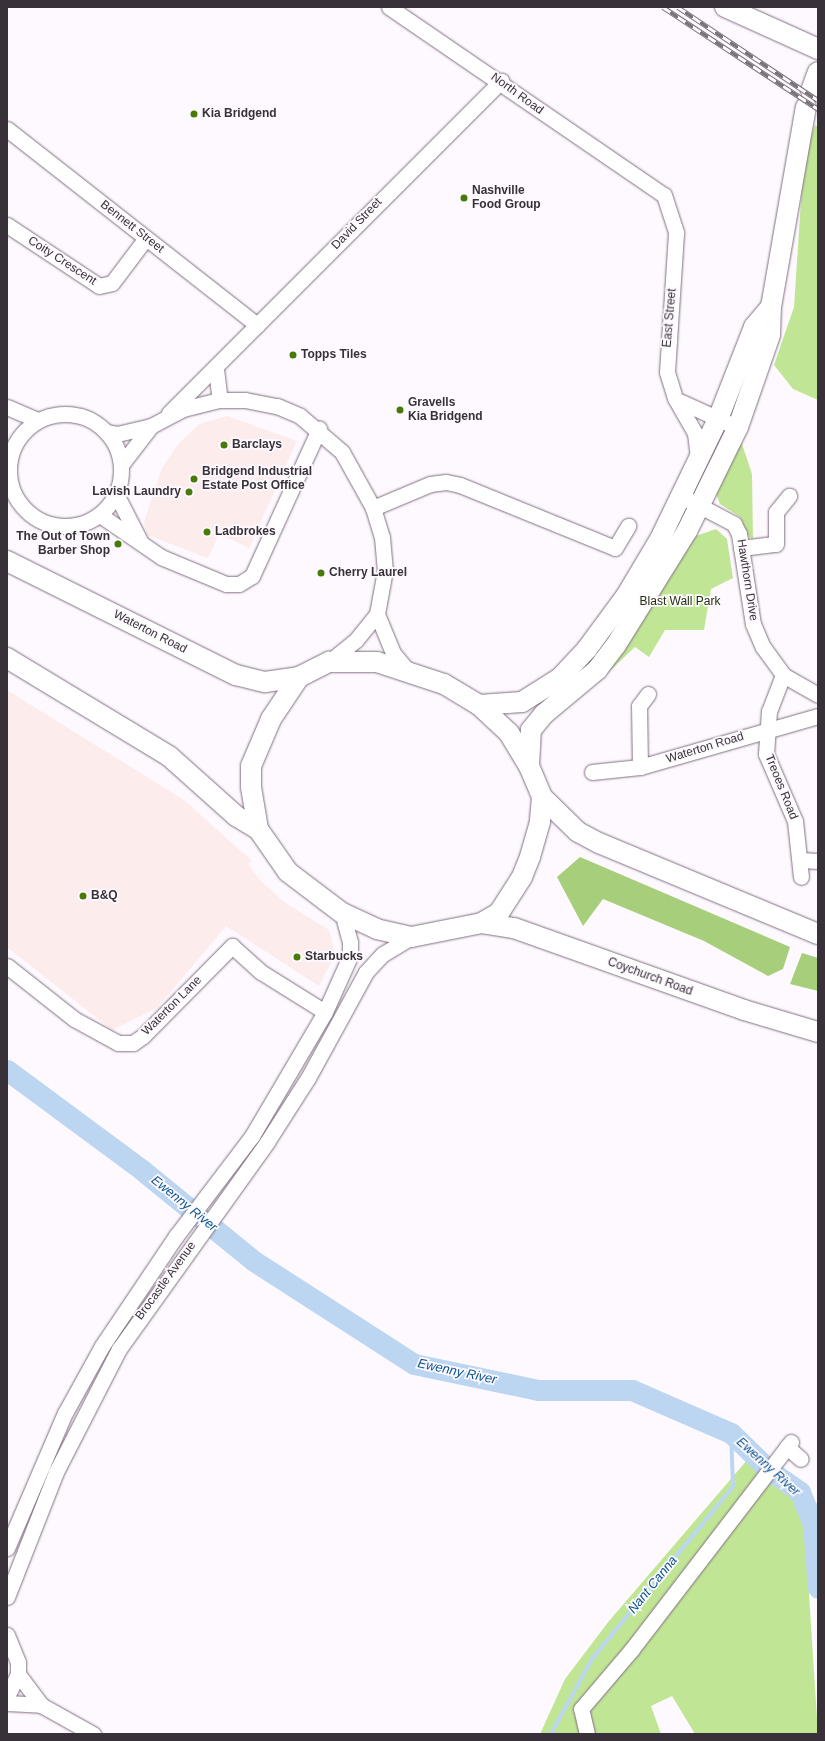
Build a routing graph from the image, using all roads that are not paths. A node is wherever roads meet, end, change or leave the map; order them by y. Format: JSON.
{"nodes":[{"id":1,"x":389,"y":7,"type":"edge"},
{"id":2,"x":725,"y":7,"type":"edge"},
{"id":3,"x":818,"y":49,"type":"edge"},
{"id":4,"x":818,"y":72,"type":"edge"},
{"id":5,"x":501,"y":82,"type":"junction"},
{"id":6,"x":7,"y":129,"type":"edge"},
{"id":7,"x":646,"y":180,"type":"joint"},
{"id":8,"x":7,"y":225,"type":"edge"},
{"id":9,"x":146,"y":238,"type":"junction"},
{"id":10,"x":771,"y":308,"type":"junction"},
{"id":11,"x":257,"y":325,"type":"junction"},
{"id":12,"x":216,"y":369,"type":"junction"},
{"id":13,"x":675,"y":398,"type":"junction"},
{"id":14,"x":220,"y":400,"type":"junction"},
{"id":15,"x":7,"y":407,"type":"edge"},
{"id":16,"x":166,"y":417,"type":"junction"},
{"id":17,"x":718,"y":419,"type":"junction"},
{"id":18,"x":38,"y":420,"type":"junction"},
{"id":19,"x":151,"y":426,"type":"junction"},
{"id":20,"x":738,"y":427,"type":"junction"},
{"id":21,"x":319,"y":429,"type":"junction"},
{"id":22,"x":107,"y":432,"type":"junction"},
{"id":23,"x":698,"y":459,"type":"junction"},
{"id":24,"x":121,"y":465,"type":"junction"},
{"id":25,"x":10,"y":493,"type":"edge"},
{"id":26,"x":116,"y":494,"type":"junction"},
{"id":27,"x":681,"y":496,"type":"junction"},
{"id":28,"x":789,"y":496,"type":"dead end"},
{"id":29,"x":700,"y":506,"type":"junction"},
{"id":30,"x":373,"y":508,"type":"junction"},
{"id":31,"x":100,"y":515,"type":"junction"},
{"id":32,"x":628,"y":526,"type":"dead end"},
{"id":33,"x":142,"y":545,"type":"junction"},
{"id":34,"x":741,"y":548,"type":"junction"},
{"id":35,"x":7,"y":561,"type":"edge"},
{"id":36,"x":377,"y":614,"type":"junction"},
{"id":37,"x":7,"y":658,"type":"edge"},
{"id":38,"x":328,"y":662,"type":"junction"},
{"id":39,"x":408,"y":671,"type":"junction"},
{"id":40,"x":783,"y":675,"type":"junction"},
{"id":41,"x":299,"y":677,"type":"junction"},
{"id":42,"x":648,"y":694,"type":"dead end"},
{"id":43,"x":818,"y":695,"type":"edge"},
{"id":44,"x":480,"y":705,"type":"junction"},
{"id":45,"x":818,"y":716,"type":"edge"},
{"id":46,"x":765,"y":730,"type":"junction"},
{"id":47,"x":529,"y":766,"type":"junction"},
{"id":48,"x":640,"y":767,"type":"junction"},
{"id":49,"x":592,"y":772,"type":"dead end"},
{"id":50,"x":542,"y":797,"type":"junction"},
{"id":51,"x":258,"y":829,"type":"junction"},
{"id":52,"x":801,"y":860,"type":"junction"},
{"id":53,"x":818,"y":861,"type":"edge"},
{"id":54,"x":801,"y":877,"type":"dead end"},
{"id":55,"x":342,"y":913,"type":"junction"},
{"id":56,"x":482,"y":923,"type":"junction"},
{"id":57,"x":818,"y":934,"type":"edge"},
{"id":58,"x":411,"y":937,"type":"junction"},
{"id":59,"x":7,"y":966,"type":"edge"},
{"id":60,"x":325,"y":1012,"type":"junction"},
{"id":61,"x":818,"y":1032,"type":"edge"},
{"id":62,"x":801,"y":1459,"type":"dead end"},
{"id":63,"x":7,"y":1548,"type":"edge"},
{"id":64,"x":7,"y":1597,"type":"edge"},
{"id":65,"x":7,"y":1635,"type":"edge"},
{"id":66,"x":18,"y":1674,"type":"junction"},
{"id":67,"x":7,"y":1697,"type":"edge"},
{"id":68,"x":7,"y":1703,"type":"edge"},
{"id":69,"x":41,"y":1705,"type":"junction"},
{"id":70,"x":93,"y":1734,"type":"edge"},
{"id":71,"x":587,"y":1734,"type":"edge"}],
"edges":[{"from":1,"to":5,"type":"street","name":"North Road"},
{"from":2,"to":3,"type":"main road"},
{"from":4,"to":10,"type":"main road"},
{"from":5,"to":7,"type":"street","name":"North Road"},
{"from":5,"to":11,"type":"street","name":"David Street"},
{"from":6,"to":9,"type":"street","name":"Bennett Street"},
{"from":7,"to":13,"type":"street","name":"East Street"},
{"from":8,"to":9,"type":"street","name":"Coity Crescent"},
{"from":9,"to":11,"type":"street","name":"Bennett Street"},
{"from":10,"to":17,"type":"main road"},
{"from":10,"to":20,"type":"main road"},
{"from":11,"to":12,"type":"street","name":"David Street"},
{"from":12,"to":14,"type":"street"},
{"from":12,"to":16,"type":"street","name":"David Street"},
{"from":13,"to":17,"type":"street"},
{"from":13,"to":23,"type":"street","name":"East Street"},
{"from":14,"to":16,"type":"street"},
{"from":14,"to":21,"type":"street"},
{"from":15,"to":18,"type":"street"},
{"from":16,"to":19,"type":"street"},
{"from":17,"to":20,"type":"street"},
{"from":17,"to":23,"type":"main road"},
{"from":18,"to":22,"type":"street"},
{"from":18,"to":25,"type":"street"},
{"from":19,"to":22,"type":"street"},
{"from":19,"to":24,"type":"street"},
{"from":20,"to":29,"type":"main road"},
{"from":21,"to":30,"type":"street"},
{"from":21,"to":33,"type":"street"},
{"from":22,"to":24,"type":"street"},
{"from":23,"to":27,"type":"main road"},
{"from":24,"to":26,"type":"street"},
{"from":25,"to":31,"type":"street"},
{"from":26,"to":31,"type":"street"},
{"from":26,"to":33,"type":"street"},
{"from":27,"to":29,"type":"street","name":"Hawthorn Drive"},
{"from":27,"to":44,"type":"main road"},
{"from":28,"to":34,"type":"street"},
{"from":29,"to":34,"type":"street","name":"Hawthorn Drive"},
{"from":29,"to":47,"type":"main road"},
{"from":30,"to":32,"type":"street"},
{"from":30,"to":36,"type":"street"},
{"from":31,"to":33,"type":"street"},
{"from":34,"to":40,"type":"street","name":"Hawthorn Drive"},
{"from":35,"to":41,"type":"main road","name":"Waterton Road"},
{"from":36,"to":38,"type":"street"},
{"from":36,"to":39,"type":"street"},
{"from":37,"to":51,"type":"main road"},
{"from":38,"to":39,"type":"main road"},
{"from":38,"to":41,"type":"main road"},
{"from":39,"to":44,"type":"main road"},
{"from":40,"to":43,"type":"street","name":"Hawthorn Drive"},
{"from":40,"to":46,"type":"street","name":"Treoes Road"},
{"from":41,"to":51,"type":"main road"},
{"from":42,"to":48,"type":"street"},
{"from":44,"to":47,"type":"main road"},
{"from":45,"to":46,"type":"street","name":"Waterton Road"},
{"from":46,"to":48,"type":"street","name":"Waterton Road"},
{"from":46,"to":52,"type":"street","name":"Treoes Road"},
{"from":47,"to":50,"type":"main road"},
{"from":48,"to":49,"type":"street","name":"Waterton Road"},
{"from":50,"to":56,"type":"main road"},
{"from":50,"to":57,"type":"main road"},
{"from":51,"to":55,"type":"main road"},
{"from":52,"to":53,"type":"street"},
{"from":52,"to":54,"type":"street","name":"Treoes Road"},
{"from":55,"to":58,"type":"main road"},
{"from":55,"to":60,"type":"street","name":"Brocastle Avenue"},
{"from":56,"to":58,"type":"main road"},
{"from":56,"to":61,"type":"main road","name":"Coychurch Road"},
{"from":58,"to":64,"type":"street","name":"Brocastle Avenue"},
{"from":59,"to":60,"type":"street","name":"Waterton Lane"},
{"from":60,"to":63,"type":"street","name":"Brocastle Avenue"},
{"from":62,"to":71,"type":"street"},
{"from":65,"to":66,"type":"street"},
{"from":66,"to":67,"type":"street"},
{"from":66,"to":69,"type":"street"},
{"from":68,"to":69,"type":"street"},
{"from":69,"to":70,"type":"street"}]}
